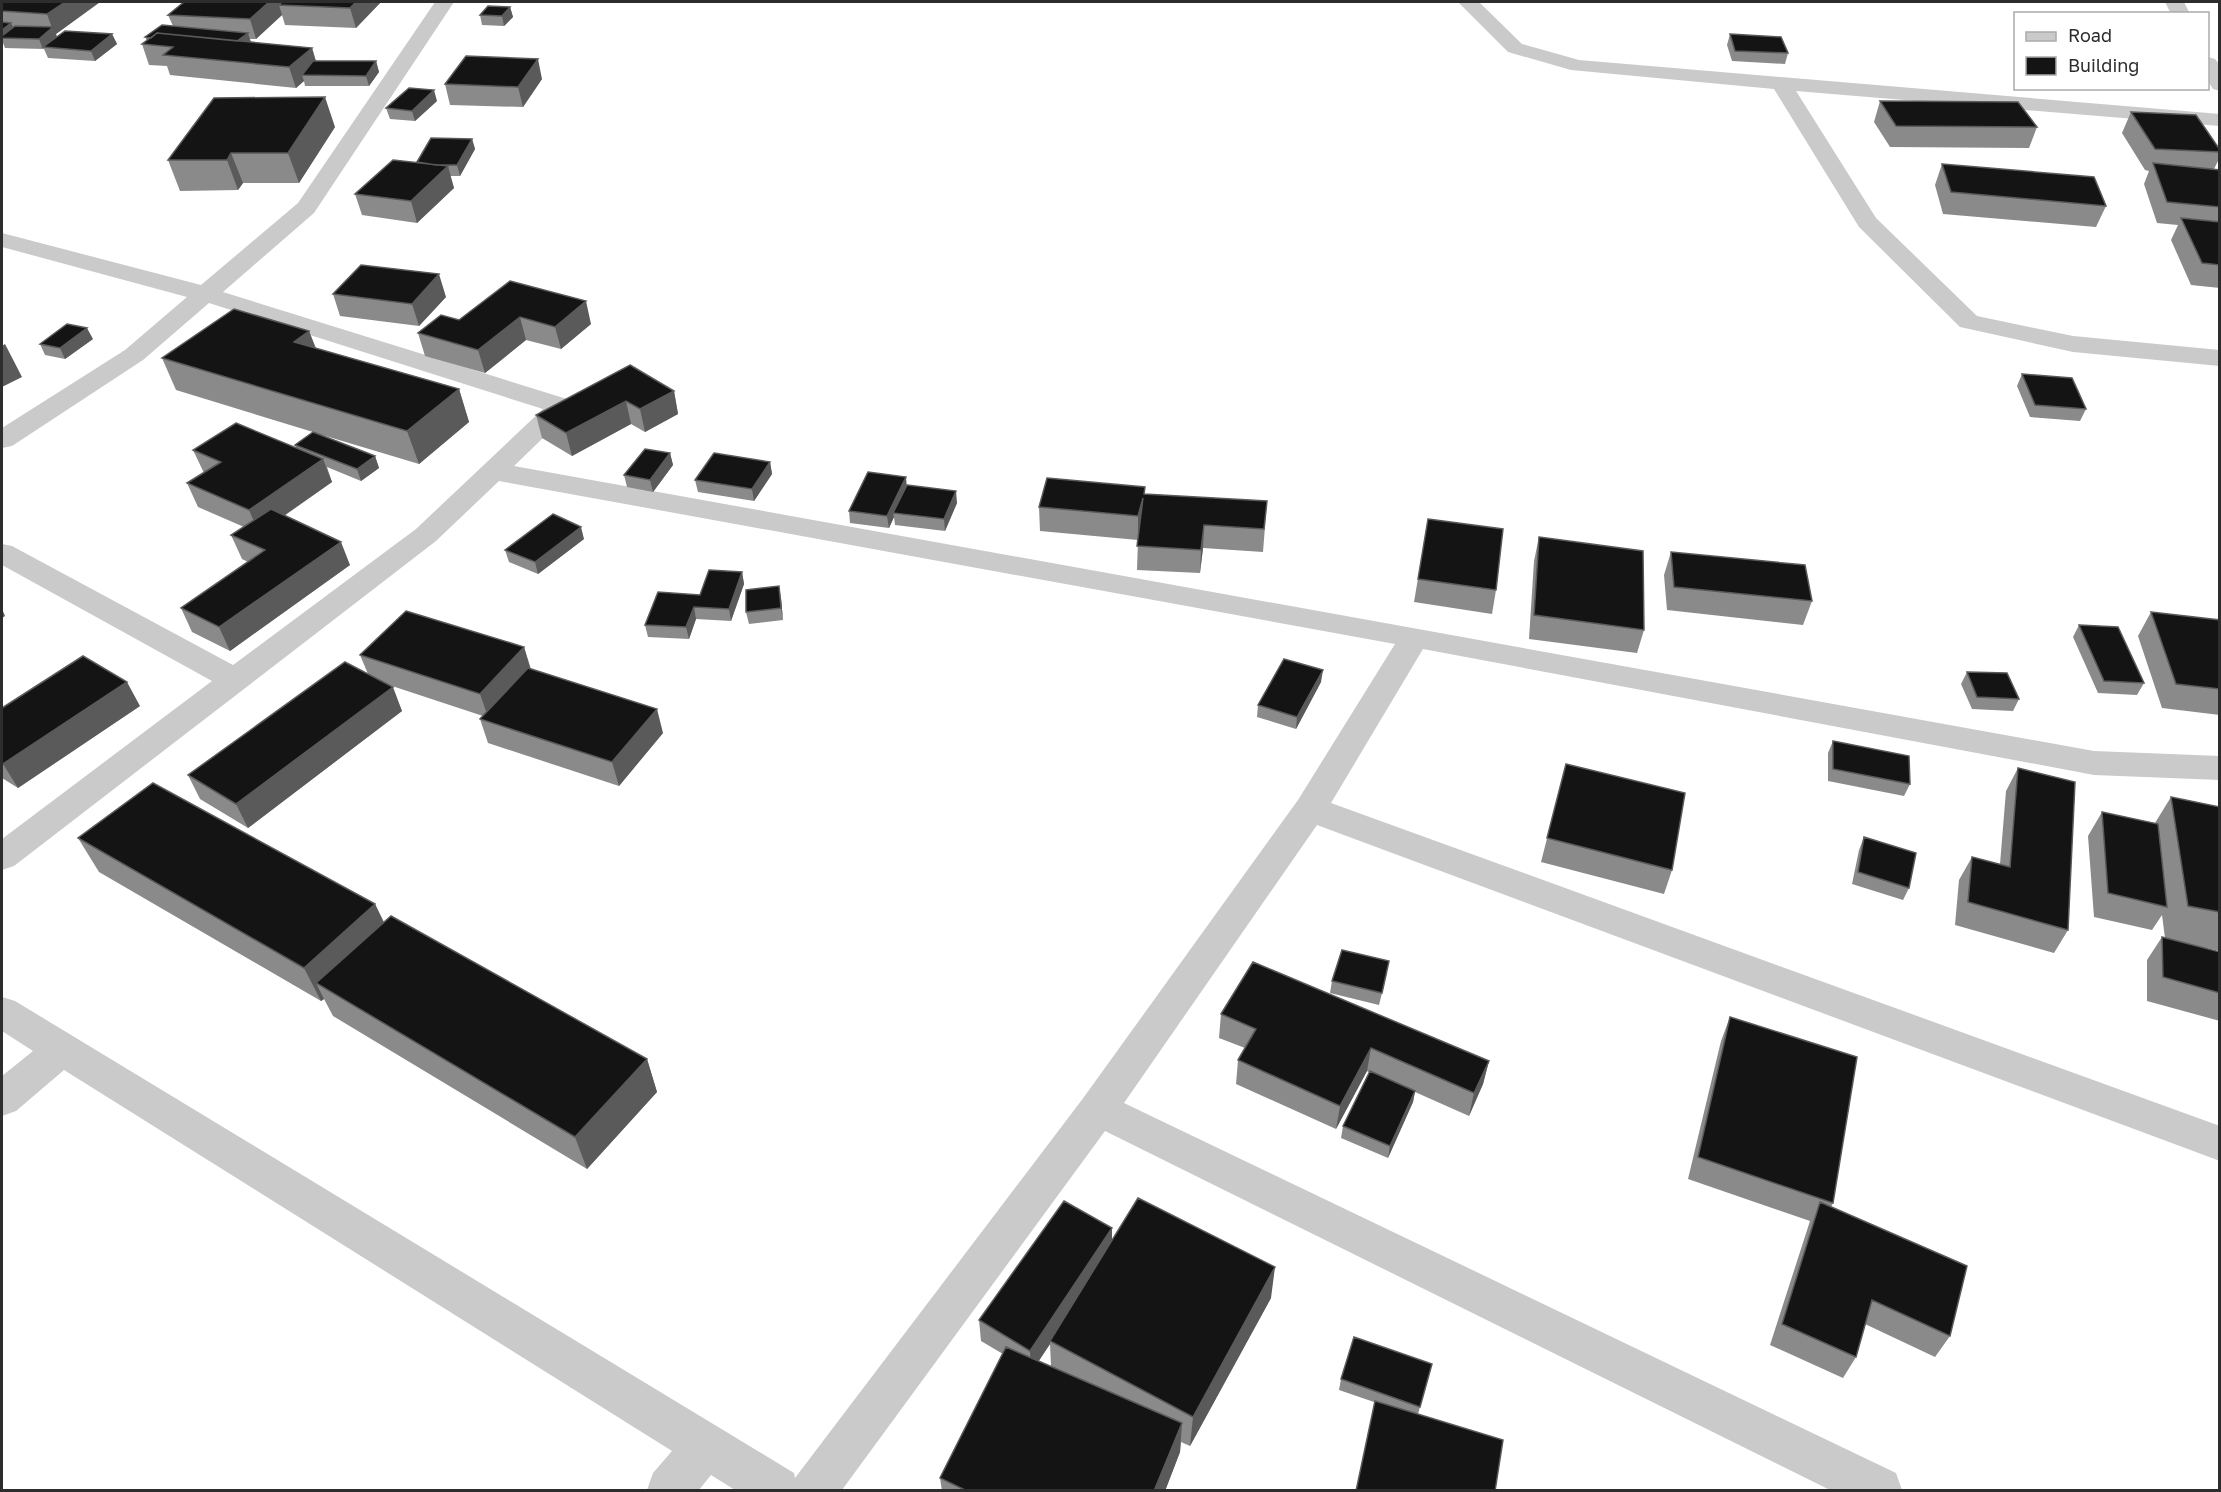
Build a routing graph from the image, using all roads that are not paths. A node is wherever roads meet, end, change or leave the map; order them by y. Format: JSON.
{"nodes":[{"id":1,"x":444,"y":2,"type":"edge"},
{"id":2,"x":1468,"y":2,"type":"edge"},
{"id":3,"x":2209,"y":65,"type":"edge"},
{"id":4,"x":1782,"y":85,"type":"junction"},
{"id":5,"x":2220,"y":85,"type":"edge"},
{"id":6,"x":2220,"y":120,"type":"edge"},
{"id":7,"x":2,"y":240,"type":"edge"},
{"id":8,"x":205,"y":294,"type":"junction"},
{"id":9,"x":2220,"y":358,"type":"edge"},
{"id":10,"x":2,"y":440,"type":"edge"},
{"id":11,"x":493,"y":471,"type":"junction"},
{"id":12,"x":2,"y":553,"type":"edge"},
{"id":13,"x":1415,"y":637,"type":"junction"},
{"id":14,"x":235,"y":680,"type":"junction"},
{"id":15,"x":2220,"y":768,"type":"edge"},
{"id":16,"x":1310,"y":809,"type":"junction"},
{"id":17,"x":2,"y":857,"type":"edge"},
{"id":18,"x":2,"y":1012,"type":"edge"},
{"id":19,"x":62,"y":1050,"type":"junction"},
{"id":20,"x":2,"y":1099,"type":"edge"},
{"id":21,"x":1098,"y":1109,"type":"junction"},
{"id":22,"x":2220,"y":1144,"type":"edge"},
{"id":23,"x":704,"y":1447,"type":"junction"},
{"id":24,"x":670,"y":1491,"type":"edge"},
{"id":25,"x":777,"y":1491,"type":"edge"},
{"id":26,"x":814,"y":1491,"type":"edge"},
{"id":27,"x":1879,"y":1491,"type":"edge"}],
"edges":[{"from":1,"to":8,"type":"street"},
{"from":2,"to":4,"type":"street"},
{"from":3,"to":5,"type":"street"},
{"from":4,"to":6,"type":"street"},
{"from":4,"to":9,"type":"street"},
{"from":7,"to":8,"type":"street"},
{"from":8,"to":10,"type":"street"},
{"from":8,"to":11,"type":"street"},
{"from":11,"to":13,"type":"street"},
{"from":11,"to":14,"type":"street"},
{"from":12,"to":14,"type":"street"},
{"from":13,"to":15,"type":"street"},
{"from":13,"to":16,"type":"street"},
{"from":14,"to":17,"type":"street"},
{"from":16,"to":21,"type":"street"},
{"from":16,"to":22,"type":"street"},
{"from":18,"to":19,"type":"street"},
{"from":19,"to":20,"type":"street"},
{"from":19,"to":23,"type":"street"},
{"from":21,"to":26,"type":"street"},
{"from":21,"to":27,"type":"street"},
{"from":23,"to":24,"type":"street"},
{"from":23,"to":25,"type":"street"}]}
